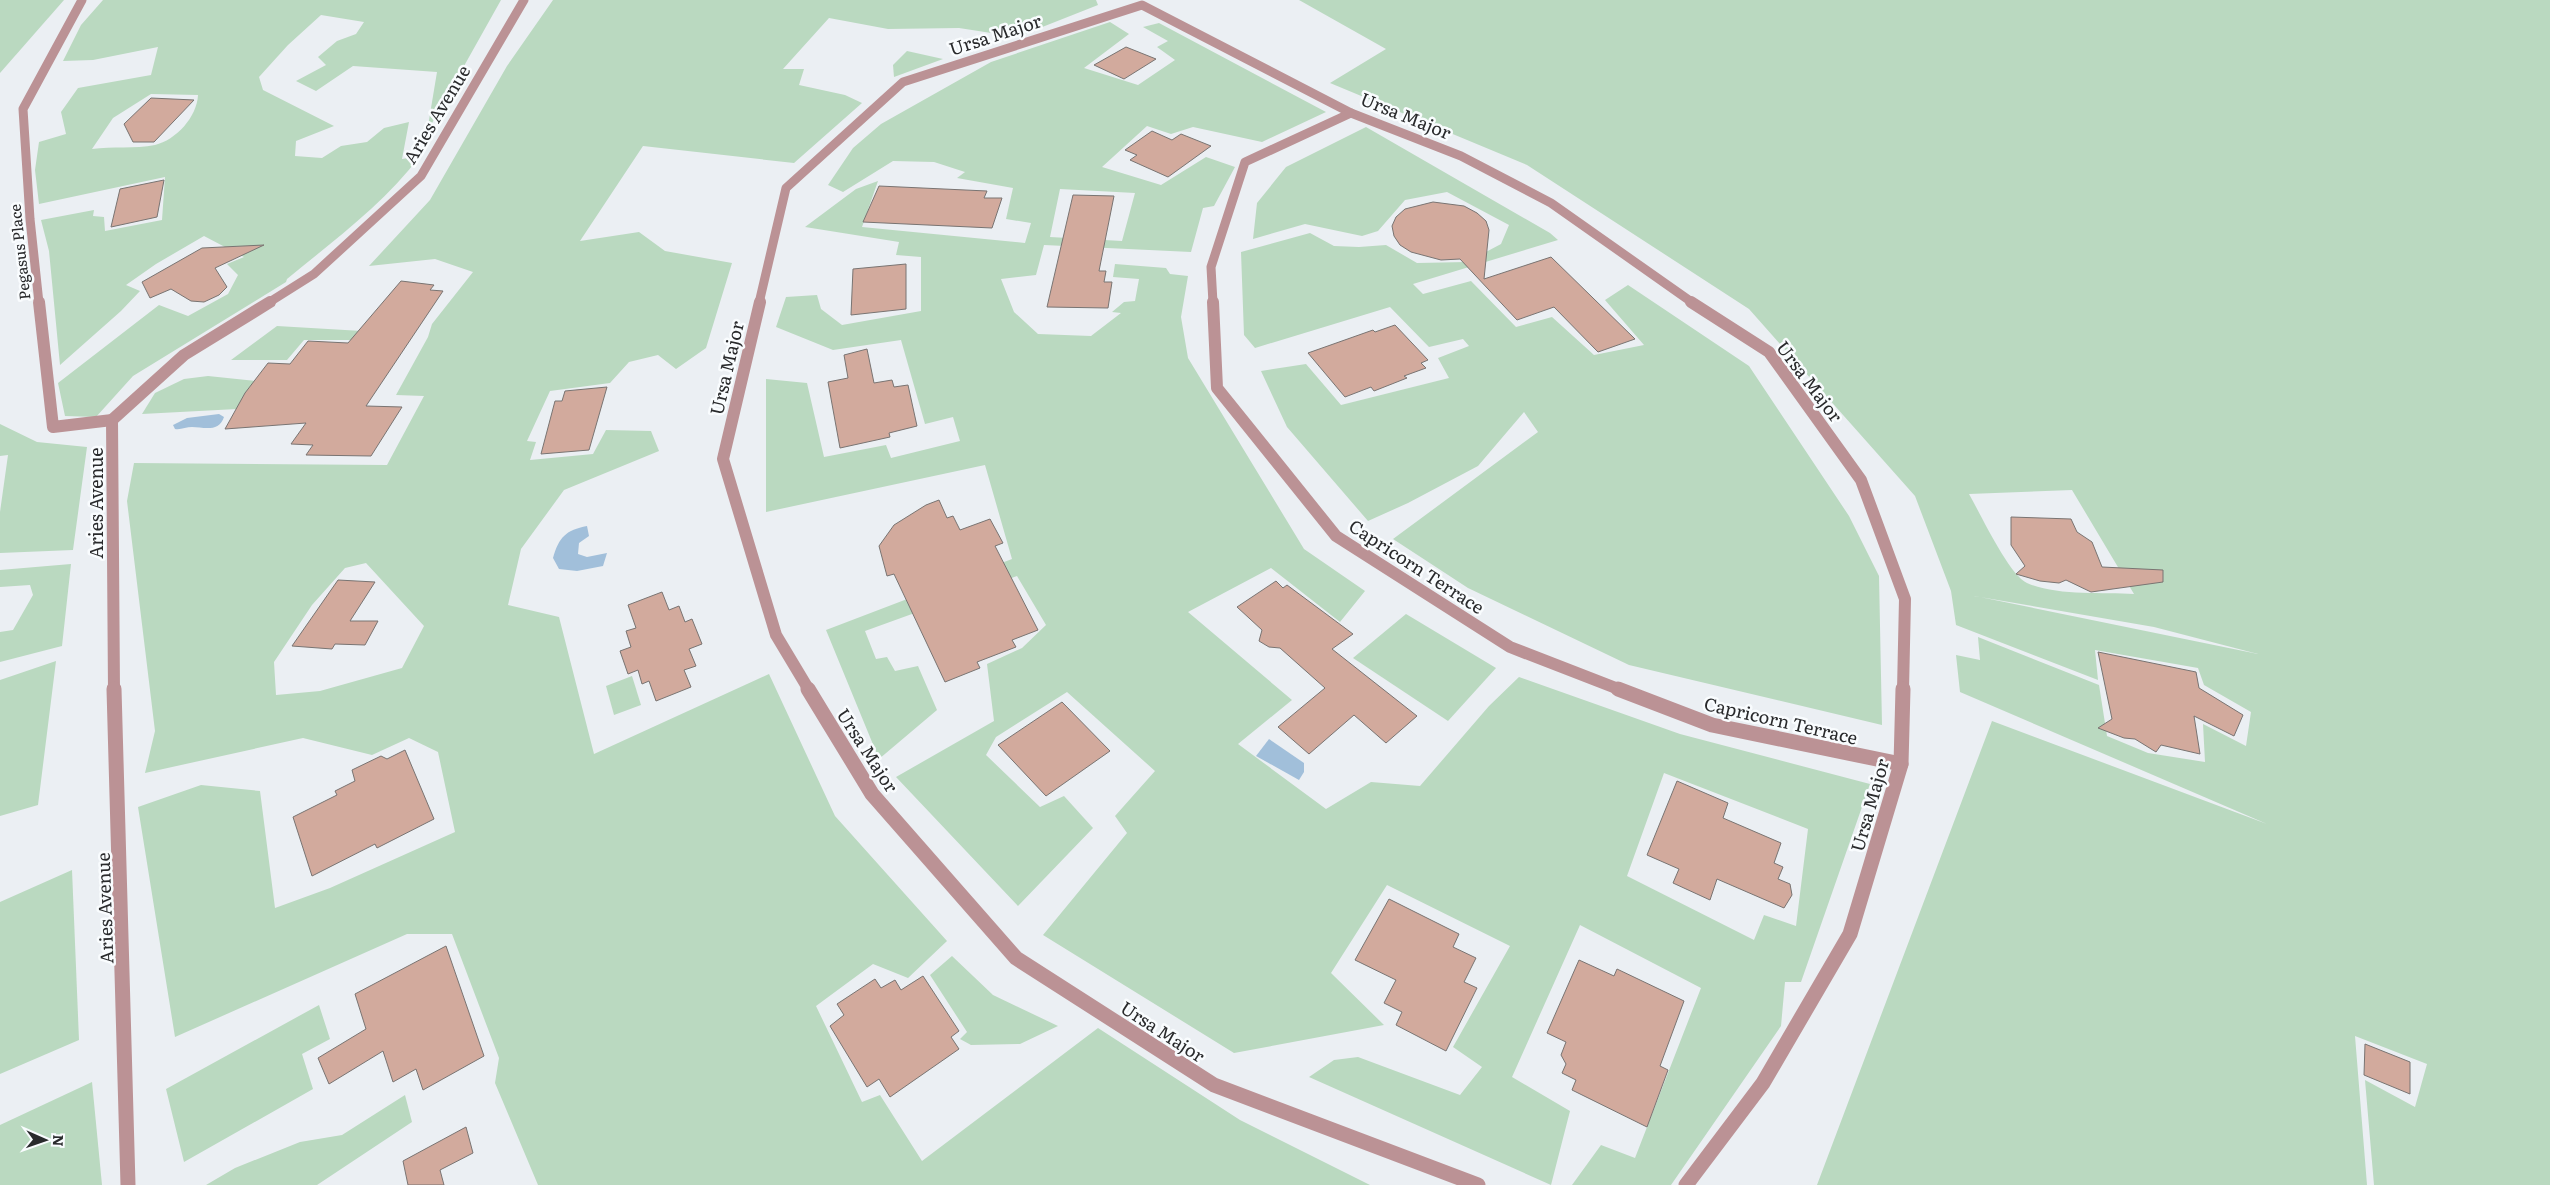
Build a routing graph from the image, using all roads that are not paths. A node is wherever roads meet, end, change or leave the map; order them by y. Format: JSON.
{"nodes":[{"id":1,"x":82,"y":0,"type":"edge"},
{"id":2,"x":524,"y":0,"type":"edge"},
{"id":3,"x":1351,"y":113,"type":"junction"},
{"id":4,"x":112,"y":420,"type":"junction"},
{"id":5,"x":1901,"y":764,"type":"junction"},
{"id":6,"x":128,"y":1185,"type":"edge"},
{"id":7,"x":1478,"y":1185,"type":"edge"},
{"id":8,"x":1686,"y":1185,"type":"edge"}],
"edges":[{"from":1,"to":4,"type":"street","name":"Pegasus Place"},
{"from":2,"to":4,"type":"street","name":"Aries Avenue"},
{"from":3,"to":5,"type":"street","name":"Ursa Major"},
{"from":3,"to":5,"type":"street","name":"Capricorn Terrace"},
{"from":3,"to":7,"type":"street","name":"Ursa Major"},
{"from":4,"to":6,"type":"street","name":"Aries Avenue"},
{"from":5,"to":8,"type":"street","name":"Ursa Major"}]}
